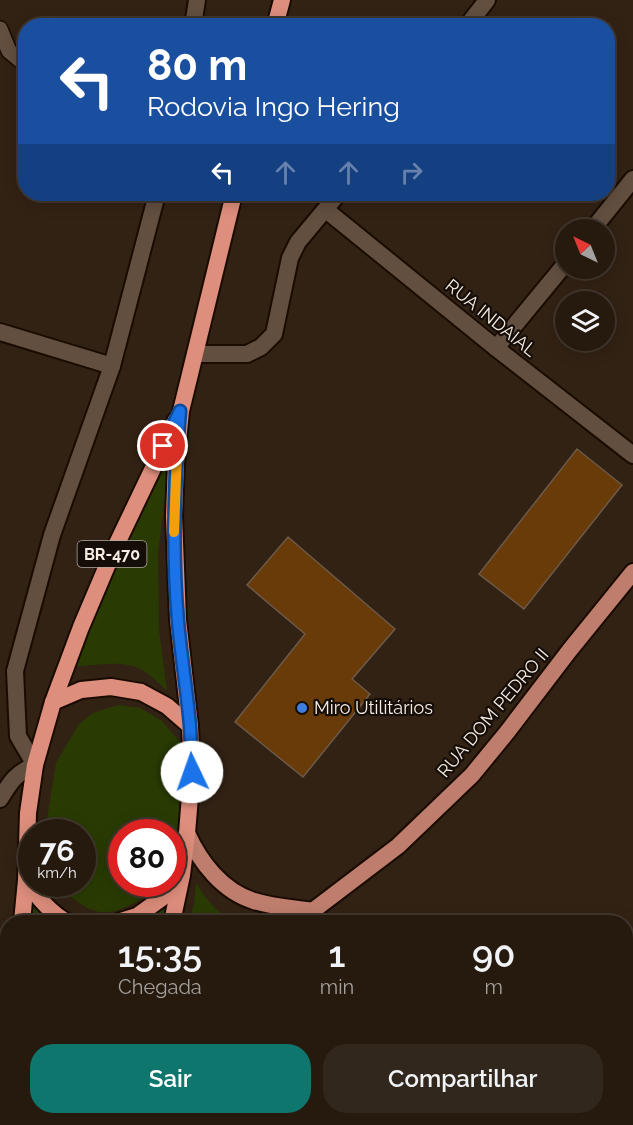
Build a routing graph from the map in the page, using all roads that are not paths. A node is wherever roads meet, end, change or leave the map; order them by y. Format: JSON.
{"nodes":[{"id":1,"x":197,"y":0,"type":"edge"},
{"id":2,"x":282,"y":0,"type":"edge"},
{"id":3,"x":487,"y":0,"type":"edge"},
{"id":4,"x":194,"y":18,"type":"edge"},
{"id":5,"x":277,"y":18,"type":"edge"},
{"id":6,"x":473,"y":18,"type":"edge"},
{"id":7,"x":0,"y":29,"type":"edge"},
{"id":8,"x":18,"y":58,"type":"edge"},
{"id":9,"x":633,"y":179,"type":"edge"},
{"id":10,"x":155,"y":201,"type":"edge"},
{"id":11,"x":232,"y":201,"type":"edge"},
{"id":12,"x":333,"y":201,"type":"edge"},
{"id":13,"x":326,"y":210,"type":"junction"},
{"id":14,"x":601,"y":219,"type":"edge"},
{"id":15,"x":555,"y":276,"type":"edge"},
{"id":16,"x":0,"y":332,"type":"edge"},
{"id":17,"x":496,"y":348,"type":"junction"},
{"id":18,"x":195,"y":354,"type":"junction"},
{"id":19,"x":112,"y":366,"type":"junction"},
{"id":20,"x":180,"y":411,"type":"junction"},
{"id":21,"x":633,"y":455,"type":"edge"},
{"id":22,"x":633,"y":572,"type":"edge"},
{"id":23,"x":53,"y":702,"type":"junction"},
{"id":24,"x":190,"y":726,"type":"junction"},
{"id":25,"x":35,"y":765,"type":"junction"},
{"id":26,"x":0,"y":799,"type":"edge"},
{"id":27,"x":28,"y":819,"type":"edge"},
{"id":28,"x":188,"y":833,"type":"junction"},
{"id":29,"x":186,"y":847,"type":"edge"},
{"id":30,"x":24,"y":897,"type":"edge"},
{"id":31,"x":37,"y":897,"type":"edge"},
{"id":32,"x":163,"y":897,"type":"edge"},
{"id":33,"x":177,"y":897,"type":"edge"},
{"id":34,"x":313,"y":911,"type":"junction"},
{"id":35,"x":23,"y":915,"type":"edge"},
{"id":36,"x":55,"y":915,"type":"edge"},
{"id":37,"x":138,"y":915,"type":"edge"},
{"id":38,"x":173,"y":915,"type":"edge"},
{"id":39,"x":308,"y":915,"type":"edge"}],
"edges":[{"from":1,"to":4,"type":"street"},
{"from":2,"to":5,"type":"highway"},
{"from":3,"to":6,"type":"street"},
{"from":7,"to":8,"type":"lane"},
{"from":9,"to":14,"type":"street"},
{"from":10,"to":19,"type":"street"},
{"from":11,"to":18,"type":"highway","number":"BR-470"},
{"from":12,"to":13,"type":"street"},
{"from":13,"to":17,"type":"street","name":"RUA INDAIAL"},
{"from":13,"to":18,"type":"street"},
{"from":15,"to":17,"type":"street"},
{"from":16,"to":19,"type":"street"},
{"from":17,"to":21,"type":"street","name":"RUA INDAIAL"},
{"from":18,"to":20,"type":"highway","number":"BR-470"},
{"from":19,"to":25,"type":"street"},
{"from":20,"to":23,"type":"highway","number":"BR-470"},
{"from":20,"to":24,"type":"highway","number":"BR-470"},
{"from":22,"to":34,"type":"main road","name":"RUA DOM PEDRO II"},
{"from":23,"to":24,"type":"highway"},
{"from":23,"to":25,"type":"highway","number":"BR-470"},
{"from":24,"to":28,"type":"highway","number":"BR-470"},
{"from":25,"to":26,"type":"street"},
{"from":25,"to":27,"type":"highway","number":"BR-470"},
{"from":28,"to":29,"type":"highway","number":"BR-470"},
{"from":28,"to":34,"type":"main road"},
{"from":30,"to":35,"type":"highway","number":"BR-470"},
{"from":31,"to":36,"type":"highway"},
{"from":32,"to":37,"type":"highway"},
{"from":33,"to":38,"type":"highway","number":"BR-470"},
{"from":34,"to":39,"type":"main road","name":"RUA DOM PEDRO II"}]}
